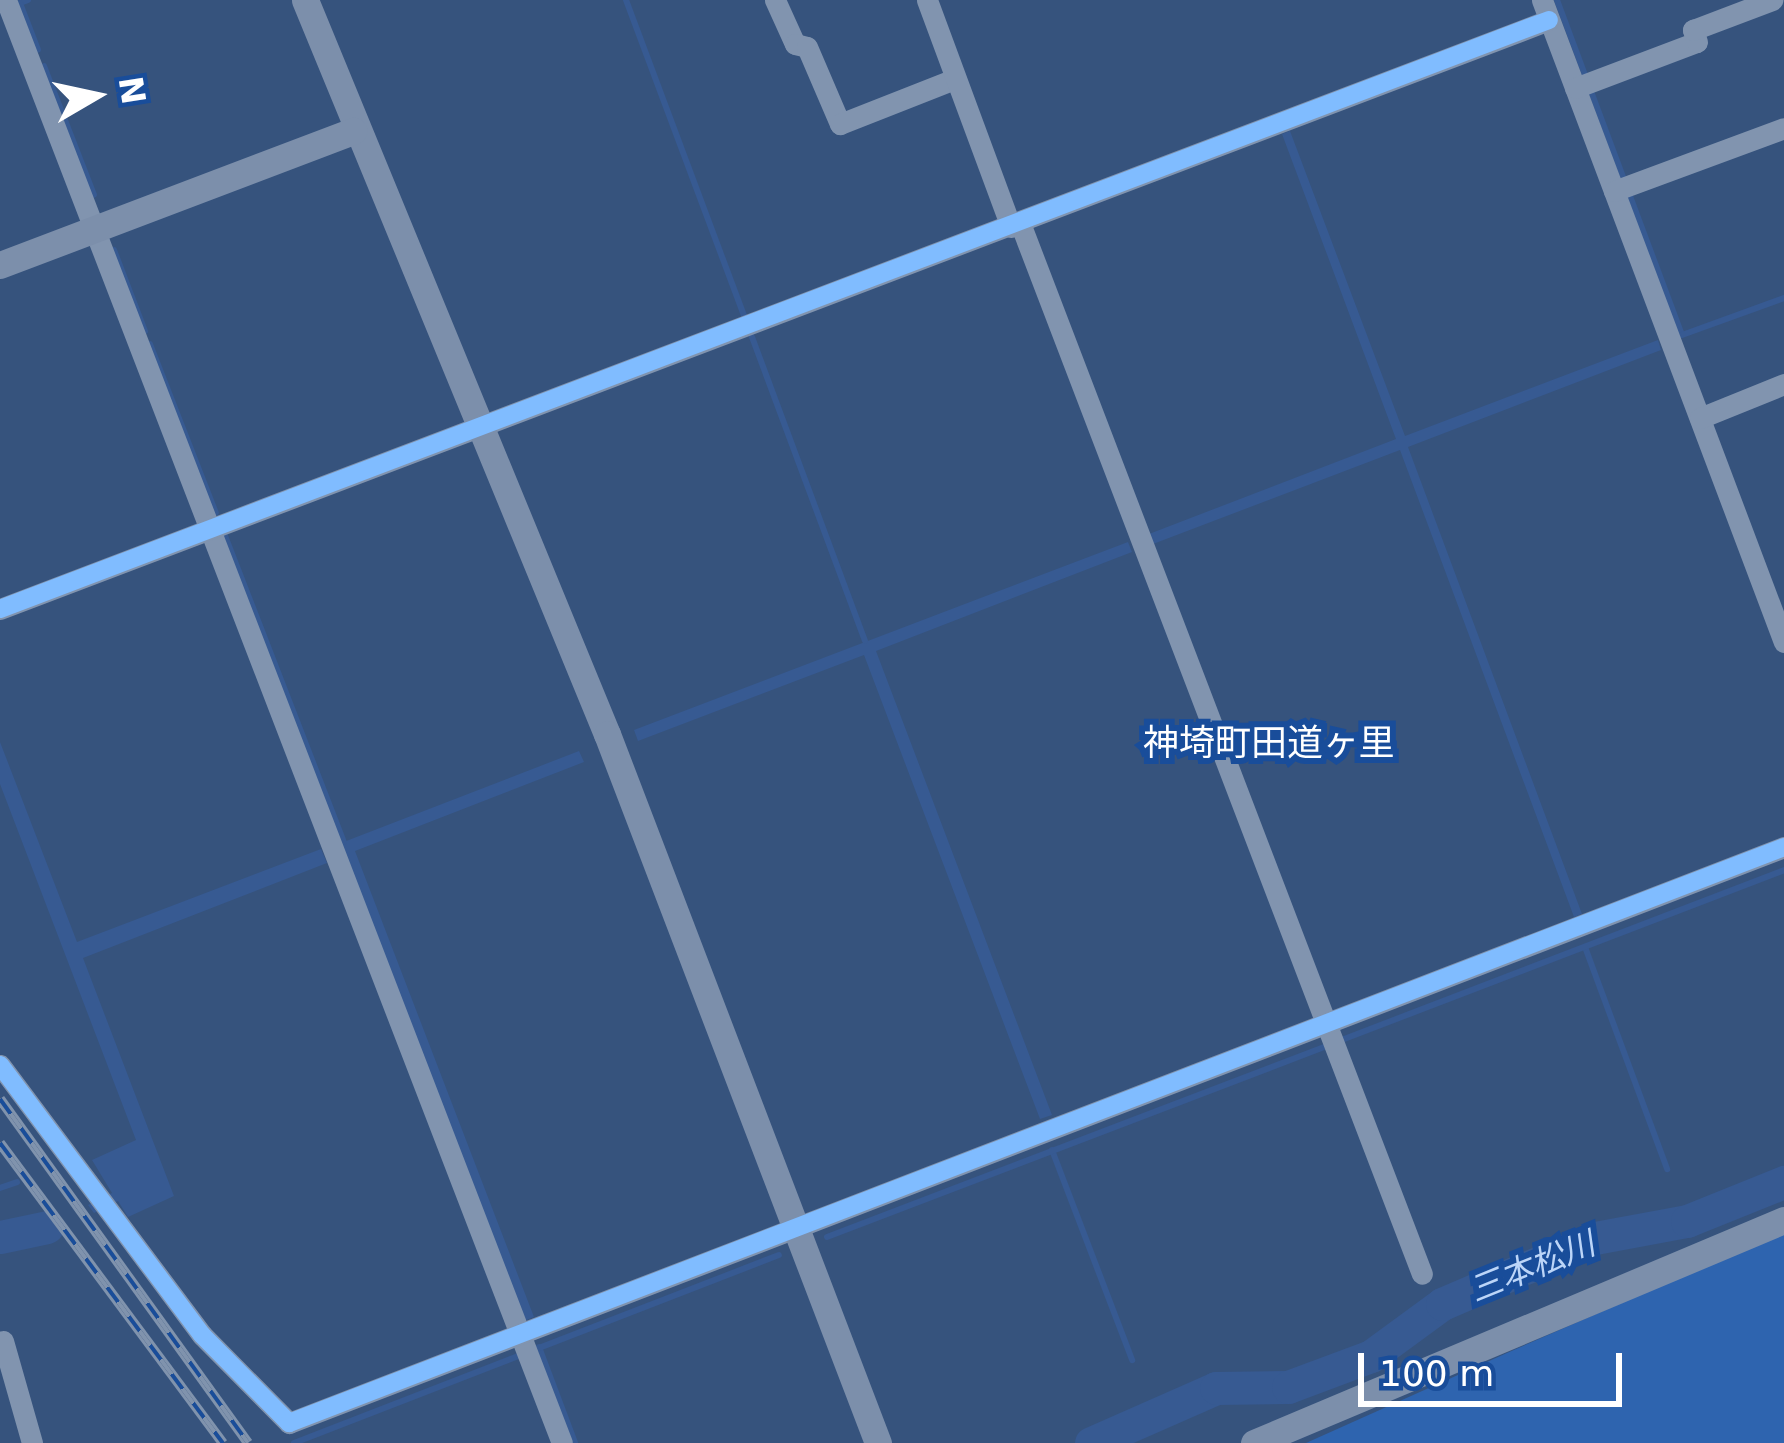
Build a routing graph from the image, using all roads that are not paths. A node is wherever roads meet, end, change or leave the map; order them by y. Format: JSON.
{"nodes":[{"id":1,"x":5,"y":0,"type":"edge"},
{"id":2,"x":775,"y":0,"type":"edge"},
{"id":3,"x":927,"y":0,"type":"edge"},
{"id":4,"x":1772,"y":0,"type":"edge"},
{"id":5,"x":314,"y":3,"type":"edge"},
{"id":6,"x":1545,"y":10,"type":"edge"},
{"id":7,"x":954,"y":79,"type":"junction"},
{"id":8,"x":1575,"y":88,"type":"junction"},
{"id":9,"x":1784,"y":128,"type":"edge"},
{"id":10,"x":353,"y":131,"type":"junction"},
{"id":11,"x":1614,"y":190,"type":"junction"},
{"id":12,"x":1015,"y":225,"type":"junction"},
{"id":13,"x":94,"y":230,"type":"junction"},
{"id":14,"x":0,"y":265,"type":"edge"},
{"id":15,"x":1784,"y":384,"type":"edge"},
{"id":16,"x":1700,"y":418,"type":"junction"},
{"id":17,"x":480,"y":425,"type":"junction"},
{"id":18,"x":209,"y":527,"type":"junction"},
{"id":19,"x":0,"y":609,"type":"edge"},
{"id":20,"x":1784,"y":642,"type":"edge"},
{"id":21,"x":1784,"y":847,"type":"edge"},
{"id":22,"x":1328,"y":1038,"type":"junction"},
{"id":23,"x":0,"y":1065,"type":"edge"},
{"id":24,"x":1784,"y":1220,"type":"edge"},
{"id":25,"x":796,"y":1227,"type":"junction"},
{"id":26,"x":1422,"y":1274,"type":"dead end"},
{"id":27,"x":3,"y":1341,"type":"dead end"},
{"id":28,"x":525,"y":1346,"type":"junction"},
{"id":29,"x":32,"y":1443,"type":"edge"},
{"id":30,"x":562,"y":1443,"type":"edge"},
{"id":31,"x":878,"y":1443,"type":"edge"},
{"id":32,"x":1255,"y":1443,"type":"edge"}],
"edges":[{"from":1,"to":13,"type":"street"},
{"from":2,"to":7,"type":"street"},
{"from":3,"to":7,"type":"street"},
{"from":4,"to":8,"type":"street"},
{"from":5,"to":10,"type":"street"},
{"from":6,"to":8,"type":"street"},
{"from":6,"to":12,"type":"street"},
{"from":7,"to":12,"type":"street"},
{"from":8,"to":11,"type":"street"},
{"from":9,"to":11,"type":"street"},
{"from":10,"to":13,"type":"street"},
{"from":10,"to":17,"type":"street"},
{"from":11,"to":16,"type":"street"},
{"from":12,"to":17,"type":"street"},
{"from":12,"to":22,"type":"street"},
{"from":13,"to":14,"type":"street"},
{"from":13,"to":18,"type":"street"},
{"from":15,"to":16,"type":"street"},
{"from":16,"to":20,"type":"street"},
{"from":17,"to":18,"type":"street"},
{"from":17,"to":25,"type":"street"},
{"from":18,"to":19,"type":"street"},
{"from":18,"to":28,"type":"street"},
{"from":21,"to":22,"type":"street"},
{"from":22,"to":25,"type":"street"},
{"from":22,"to":26,"type":"street"},
{"from":23,"to":28,"type":"street"},
{"from":24,"to":32,"type":"street"},
{"from":25,"to":28,"type":"street"},
{"from":25,"to":31,"type":"street"},
{"from":27,"to":29,"type":"street"},
{"from":28,"to":30,"type":"street"}]}
